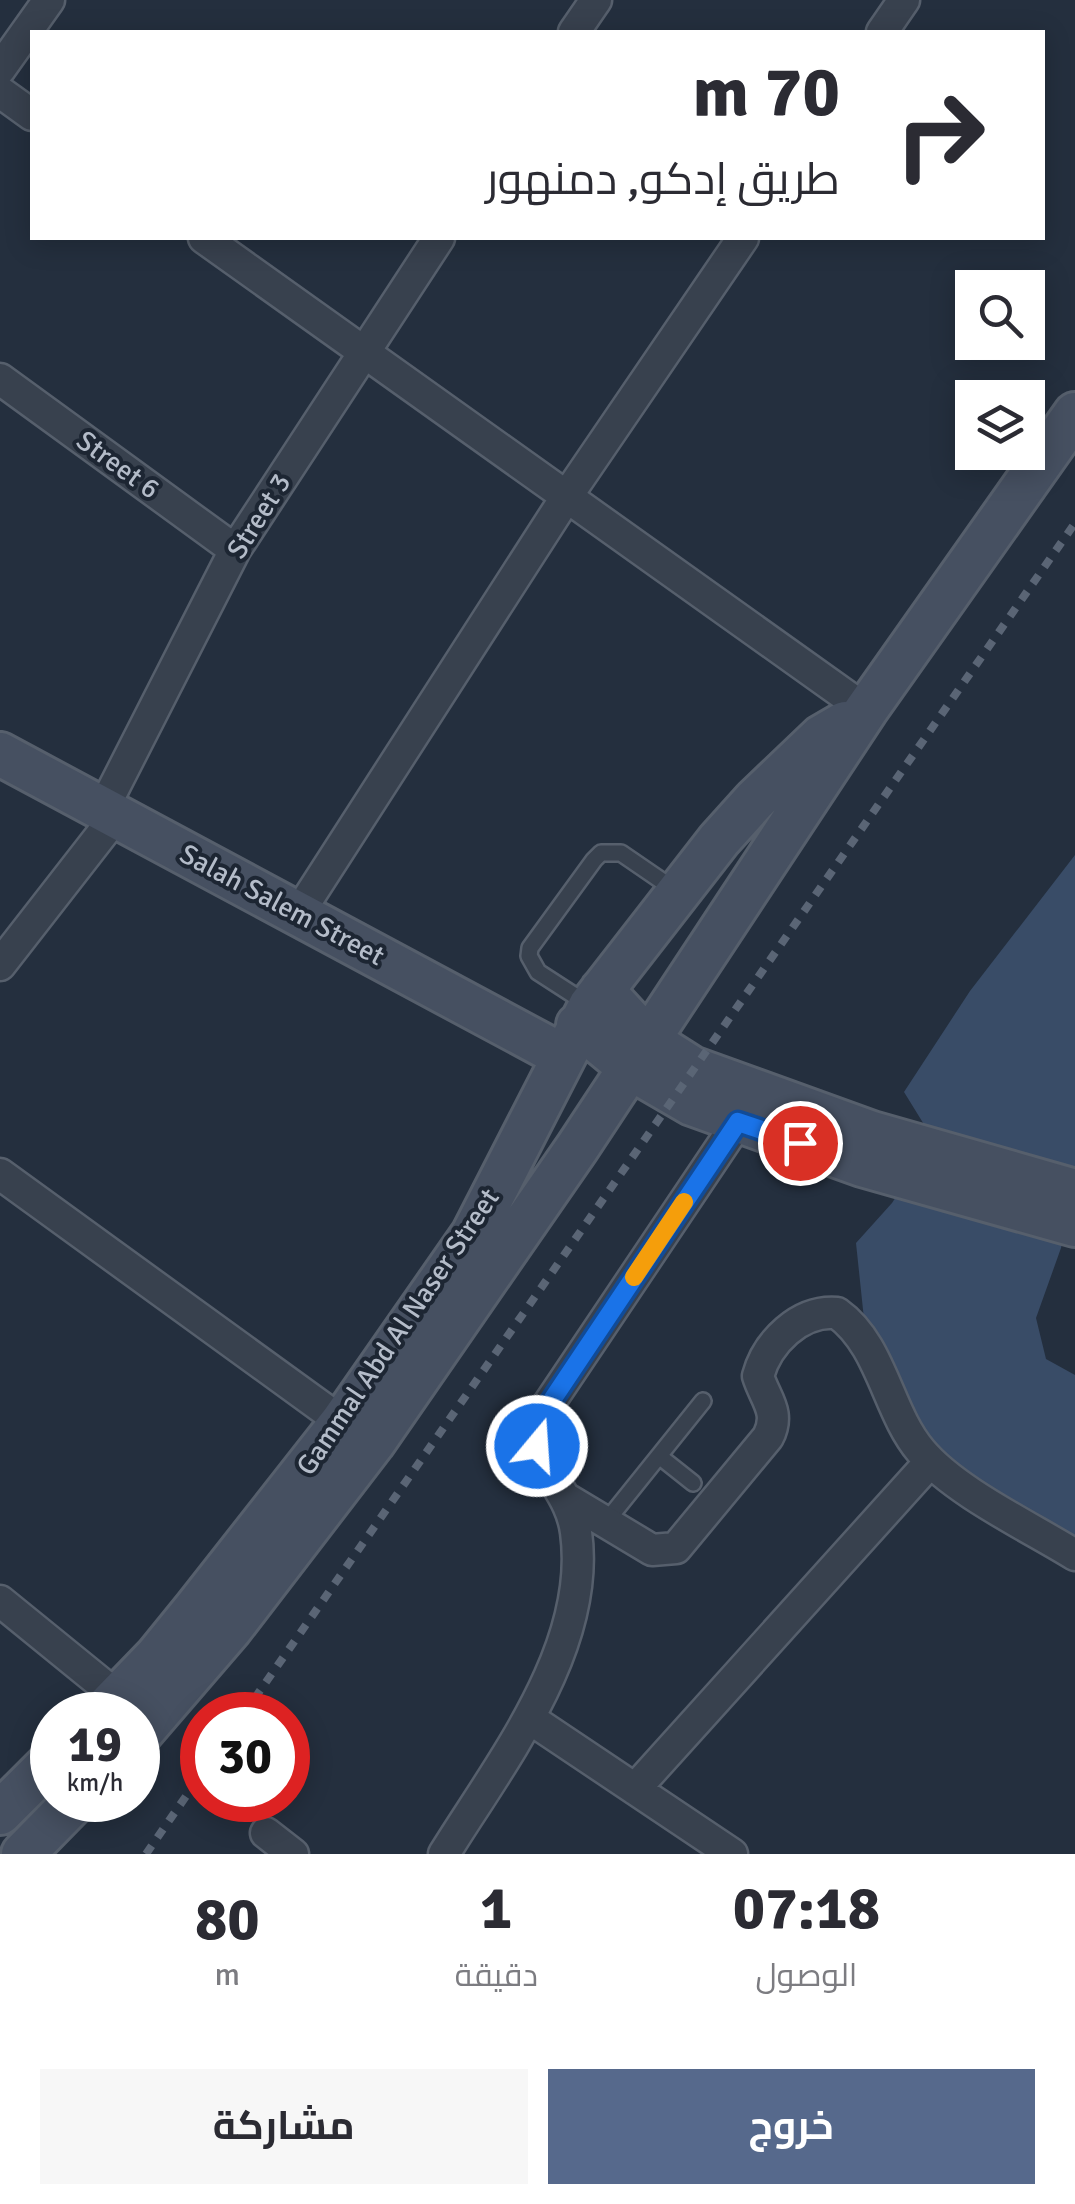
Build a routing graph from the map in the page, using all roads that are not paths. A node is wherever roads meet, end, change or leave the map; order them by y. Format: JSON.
{"nodes":[{"id":1,"x":49,"y":0,"type":"edge"},
{"id":2,"x":596,"y":0,"type":"edge"},
{"id":3,"x":904,"y":0,"type":"edge"},
{"id":4,"x":575,"y":30,"type":"edge"},
{"id":5,"x":883,"y":30,"type":"edge"},
{"id":6,"x":0,"y":68,"type":"edge"},
{"id":7,"x":0,"y":92,"type":"edge"},
{"id":8,"x":30,"y":114,"type":"edge"},
{"id":9,"x":207,"y":240,"type":"edge"},
{"id":10,"x":437,"y":240,"type":"edge"},
{"id":11,"x":742,"y":240,"type":"edge"},
{"id":12,"x":363,"y":352,"type":"junction"},
{"id":13,"x":0,"y":379,"type":"edge"},
{"id":14,"x":1075,"y":414,"type":"edge"},
{"id":15,"x":567,"y":496,"type":"junction"},
{"id":16,"x":236,"y":550,"type":"junction"},
{"id":17,"x":866,"y":710,"type":"junction"},
{"id":18,"x":0,"y":754,"type":"edge"},
{"id":19,"x":110,"y":812,"type":"junction"},
{"id":20,"x":678,"y":892,"type":"junction"},
{"id":21,"x":298,"y":914,"type":"junction"},
{"id":22,"x":0,"y":965,"type":"edge"},
{"id":23,"x":583,"y":1019,"type":"junction"},
{"id":24,"x":639,"y":1054,"type":"junction"},
{"id":25,"x":738,"y":1122,"type":"junction"},
{"id":26,"x":867,"y":1149,"type":"junction"},
{"id":27,"x":0,"y":1174,"type":"edge"},
{"id":28,"x":1075,"y":1190,"type":"edge"},
{"id":29,"x":1075,"y":1225,"type":"edge"},
{"id":30,"x":703,"y":1401,"type":"dead end"},
{"id":31,"x":342,"y":1422,"type":"junction"},
{"id":32,"x":658,"y":1456,"type":"junction"},
{"id":33,"x":930,"y":1462,"type":"junction"},
{"id":34,"x":693,"y":1484,"type":"dead end"},
{"id":35,"x":567,"y":1499,"type":"junction"},
{"id":36,"x":605,"y":1522,"type":"junction"},
{"id":37,"x":1075,"y":1555,"type":"edge"},
{"id":38,"x":0,"y":1601,"type":"edge"},
{"id":39,"x":94,"y":1692,"type":"edge"},
{"id":40,"x":121,"y":1692,"type":"edge"},
{"id":41,"x":160,"y":1710,"type":"edge"},
{"id":42,"x":529,"y":1718,"type":"junction"},
{"id":43,"x":30,"y":1783,"type":"edge"},
{"id":44,"x":635,"y":1789,"type":"junction"},
{"id":45,"x":0,"y":1813,"type":"edge"},
{"id":46,"x":55,"y":1822,"type":"edge"},
{"id":47,"x":266,"y":1833,"type":"dead end"},
{"id":48,"x":24,"y":1854,"type":"edge"},
{"id":49,"x":292,"y":1854,"type":"edge"},
{"id":50,"x":444,"y":1854,"type":"edge"},
{"id":51,"x":732,"y":1854,"type":"edge"}],
"edges":[{"from":1,"to":6,"type":"street"},
{"from":2,"to":4,"type":"street"},
{"from":3,"to":5,"type":"street"},
{"from":7,"to":8,"type":"street"},
{"from":9,"to":12,"type":"street"},
{"from":10,"to":12,"type":"street","name":"Street 3"},
{"from":11,"to":15,"type":"street"},
{"from":12,"to":15,"type":"street"},
{"from":12,"to":16,"type":"street","name":"Street 3"},
{"from":13,"to":16,"type":"street","name":"Street 6"},
{"from":14,"to":17,"type":"main road","name":"Gammal Abd Al Naser Street"},
{"from":15,"to":17,"type":"street"},
{"from":15,"to":21,"type":"street"},
{"from":16,"to":19,"type":"street","name":"Street 3"},
{"from":17,"to":20,"type":"main road","name":"Gammal Abd Al Naser Street"},
{"from":17,"to":24,"type":"main road","name":"Gammal Abd Al Naser Street"},
{"from":18,"to":19,"type":"main road","name":"Salah Salem Street"},
{"from":19,"to":21,"type":"main road","name":"Salah Salem Street"},
{"from":19,"to":22,"type":"street","name":"Street 3"},
{"from":20,"to":23,"type":"main road","name":"Gammal Abd Al Naser Street"},
{"from":20,"to":23,"type":"lane"},
{"from":21,"to":23,"type":"main road","name":"Salah Salem Street"},
{"from":23,"to":24,"type":"main road","name":"Salah Salem Street"},
{"from":23,"to":31,"type":"main road","name":"Gammal Abd Al Naser Street"},
{"from":24,"to":25,"type":"main road"},
{"from":24,"to":26,"type":"main road"},
{"from":24,"to":41,"type":"main road","name":"Gammal Abd Al Naser Street"},
{"from":25,"to":26,"type":"main road"},
{"from":25,"to":35,"type":"street"},
{"from":26,"to":28,"type":"main road"},
{"from":26,"to":29,"type":"main road"},
{"from":27,"to":31,"type":"street"},
{"from":30,"to":32,"type":"lane"},
{"from":31,"to":40,"type":"main road","name":"Gammal Abd Al Naser Street"},
{"from":32,"to":34,"type":"lane"},
{"from":32,"to":36,"type":"lane"},
{"from":33,"to":36,"type":"street"},
{"from":33,"to":37,"type":"street"},
{"from":33,"to":44,"type":"street"},
{"from":35,"to":36,"type":"street"},
{"from":35,"to":42,"type":"street"},
{"from":38,"to":39,"type":"street"},
{"from":42,"to":44,"type":"street"},
{"from":42,"to":50,"type":"street"},
{"from":43,"to":45,"type":"main road"},
{"from":44,"to":51,"type":"street"},
{"from":46,"to":48,"type":"main road"},
{"from":47,"to":49,"type":"street"}]}
